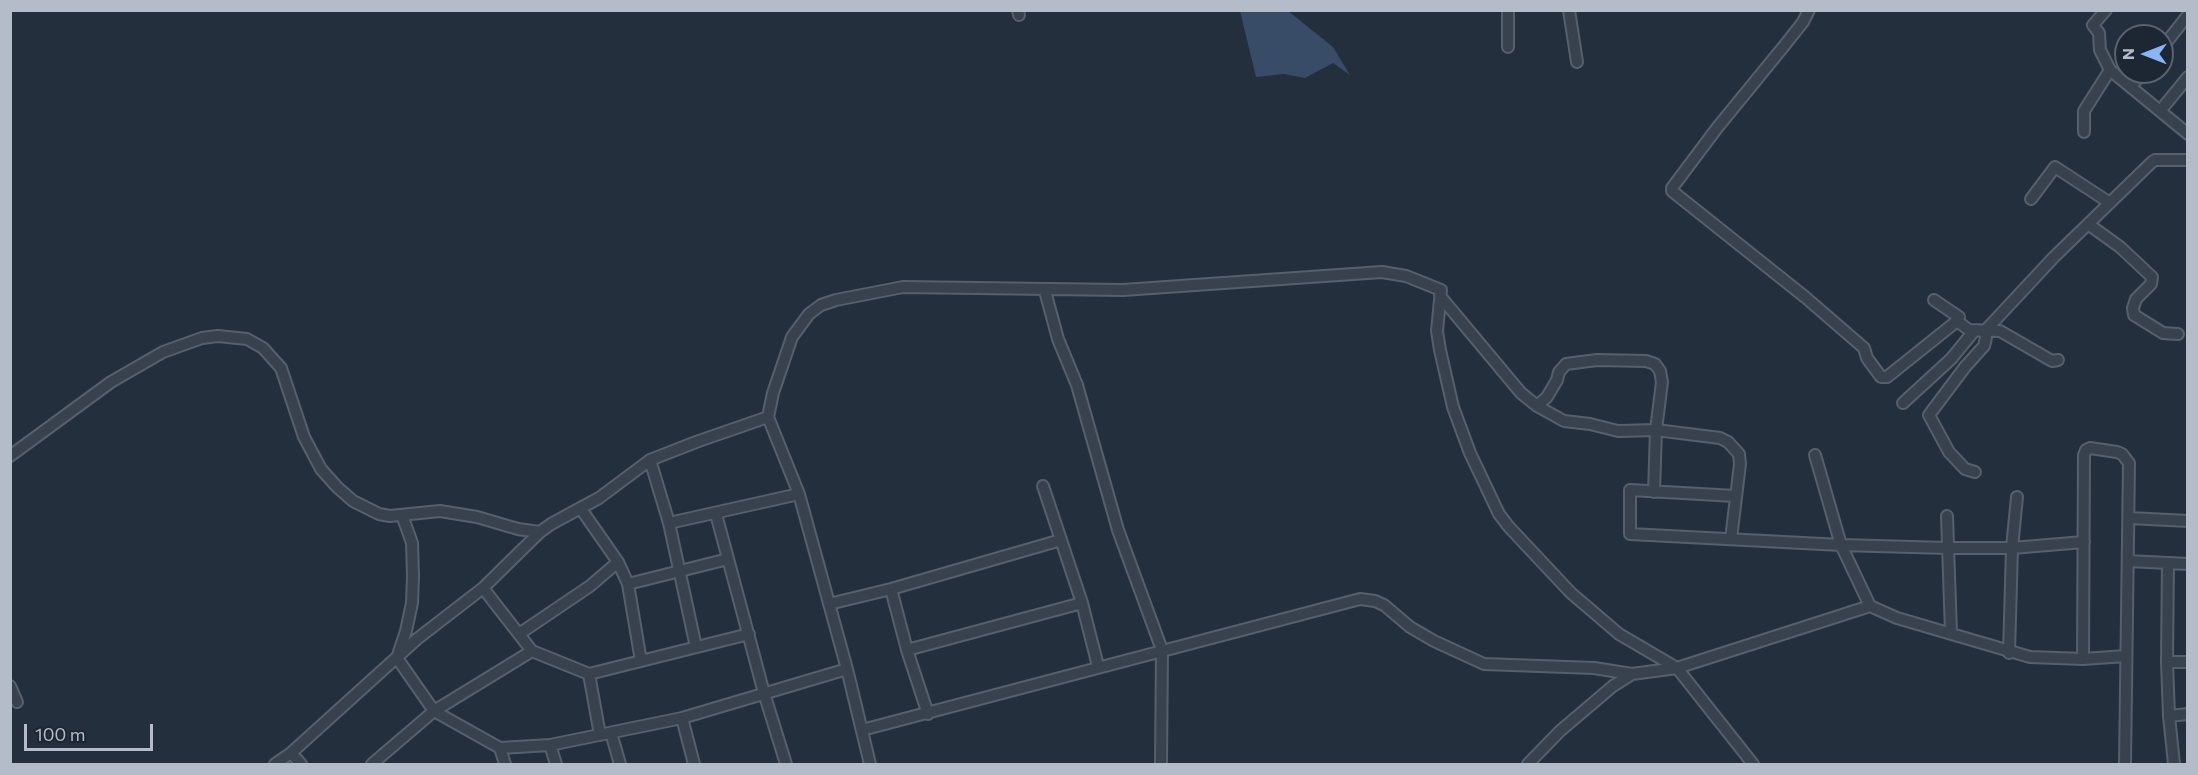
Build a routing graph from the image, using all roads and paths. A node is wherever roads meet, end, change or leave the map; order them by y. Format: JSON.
{"nodes":[{"id":1,"x":1508,"y":10,"type":"edge"},
{"id":2,"x":1569,"y":10,"type":"edge"},
{"id":3,"x":1809,"y":10,"type":"edge"},
{"id":4,"x":2106,"y":10,"type":"edge"},
{"id":5,"x":2187,"y":15,"type":"edge"},
{"id":6,"x":2174,"y":32,"type":"edge"},
{"id":7,"x":1508,"y":46,"type":"dead end"},
{"id":8,"x":1577,"y":62,"type":"dead end"},
{"id":9,"x":2110,"y":70,"type":"junction"},
{"id":10,"x":2187,"y":77,"type":"edge"},
{"id":11,"x":2133,"y":84,"type":"edge"},
{"id":12,"x":2131,"y":87,"type":"junction"},
{"id":13,"x":2160,"y":111,"type":"junction"},
{"id":14,"x":2084,"y":132,"type":"dead end"},
{"id":15,"x":2187,"y":134,"type":"edge"},
{"id":16,"x":2187,"y":159,"type":"edge"},
{"id":17,"x":2031,"y":199,"type":"dead end"},
{"id":18,"x":2110,"y":203,"type":"junction"},
{"id":19,"x":2088,"y":224,"type":"junction"},
{"id":20,"x":1045,"y":291,"type":"junction"},
{"id":21,"x":1440,"y":297,"type":"junction"},
{"id":22,"x":1934,"y":300,"type":"dead end"},
{"id":23,"x":1957,"y":321,"type":"junction"},
{"id":24,"x":1979,"y":331,"type":"junction"},
{"id":25,"x":2178,"y":334,"type":"dead end"},
{"id":26,"x":2058,"y":360,"type":"dead end"},
{"id":27,"x":1903,"y":403,"type":"dead end"},
{"id":28,"x":1538,"y":406,"type":"junction"},
{"id":29,"x":768,"y":417,"type":"junction"},
{"id":30,"x":1656,"y":430,"type":"junction"},
{"id":31,"x":1815,"y":455,"type":"dead end"},
{"id":32,"x":10,"y":456,"type":"edge"},
{"id":33,"x":650,"y":460,"type":"junction"},
{"id":34,"x":1975,"y":472,"type":"dead end"},
{"id":35,"x":1043,"y":486,"type":"dead end"},
{"id":36,"x":1654,"y":492,"type":"junction"},
{"id":37,"x":799,"y":494,"type":"junction"},
{"id":38,"x":1735,"y":496,"type":"junction"},
{"id":39,"x":2016,"y":498,"type":"dead end"},
{"id":40,"x":581,"y":509,"type":"junction"},
{"id":41,"x":716,"y":514,"type":"junction"},
{"id":42,"x":402,"y":515,"type":"junction"},
{"id":43,"x":1947,"y":516,"type":"dead end"},
{"id":44,"x":2130,"y":518,"type":"junction"},
{"id":45,"x":2187,"y":521,"type":"edge"},
{"id":46,"x":669,"y":524,"type":"junction"},
{"id":47,"x":540,"y":532,"type":"junction"},
{"id":48,"x":1731,"y":539,"type":"junction"},
{"id":49,"x":1061,"y":540,"type":"junction"},
{"id":50,"x":2084,"y":542,"type":"junction"},
{"id":51,"x":1841,"y":545,"type":"junction"},
{"id":52,"x":1947,"y":548,"type":"junction"},
{"id":53,"x":2012,"y":548,"type":"junction"},
{"id":54,"x":728,"y":559,"type":"junction"},
{"id":55,"x":2127,"y":561,"type":"junction"},
{"id":56,"x":618,"y":562,"type":"junction"},
{"id":57,"x":2168,"y":563,"type":"junction"},
{"id":58,"x":2187,"y":564,"type":"edge"},
{"id":59,"x":680,"y":570,"type":"junction"},
{"id":60,"x":628,"y":584,"type":"junction"},
{"id":61,"x":483,"y":588,"type":"junction"},
{"id":62,"x":891,"y":589,"type":"junction"},
{"id":63,"x":1082,"y":603,"type":"junction"},
{"id":64,"x":829,"y":604,"type":"junction"},
{"id":65,"x":1870,"y":606,"type":"junction"},
{"id":66,"x":1951,"y":633,"type":"junction"},
{"id":67,"x":519,"y":634,"type":"junction"},
{"id":68,"x":749,"y":634,"type":"junction"},
{"id":69,"x":696,"y":647,"type":"junction"},
{"id":70,"x":907,"y":650,"type":"junction"},
{"id":71,"x":1162,"y":650,"type":"junction"},
{"id":72,"x":532,"y":651,"type":"junction"},
{"id":73,"x":2009,"y":652,"type":"junction"},
{"id":74,"x":2126,"y":656,"type":"junction"},
{"id":75,"x":397,"y":658,"type":"junction"},
{"id":76,"x":2083,"y":659,"type":"junction"},
{"id":77,"x":641,"y":661,"type":"junction"},
{"id":78,"x":2167,"y":662,"type":"junction"},
{"id":79,"x":2187,"y":662,"type":"edge"},
{"id":80,"x":1098,"y":666,"type":"junction"},
{"id":81,"x":1677,"y":668,"type":"junction"},
{"id":82,"x":847,"y":669,"type":"junction"},
{"id":83,"x":589,"y":674,"type":"junction"},
{"id":84,"x":1632,"y":674,"type":"junction"},
{"id":85,"x":10,"y":686,"type":"edge"},
{"id":86,"x":764,"y":693,"type":"junction"},
{"id":87,"x":17,"y":702,"type":"dead end"},
{"id":88,"x":434,"y":711,"type":"junction"},
{"id":89,"x":928,"y":714,"type":"junction"},
{"id":90,"x":2187,"y":714,"type":"edge"},
{"id":91,"x":2169,"y":716,"type":"junction"},
{"id":92,"x":682,"y":718,"type":"junction"},
{"id":93,"x":862,"y":730,"type":"junction"},
{"id":94,"x":611,"y":733,"type":"junction"},
{"id":95,"x":600,"y":735,"type":"junction"},
{"id":96,"x":550,"y":745,"type":"junction"},
{"id":97,"x":500,"y":748,"type":"junction"},
{"id":98,"x":291,"y":753,"type":"junction"},
{"id":99,"x":378,"y":763,"type":"edge"},
{"id":100,"x":274,"y":765,"type":"edge"},
{"id":101,"x":301,"y":765,"type":"edge"},
{"id":102,"x":505,"y":765,"type":"edge"},
{"id":103,"x":556,"y":765,"type":"edge"},
{"id":104,"x":620,"y":765,"type":"edge"},
{"id":105,"x":694,"y":765,"type":"edge"},
{"id":106,"x":786,"y":765,"type":"edge"},
{"id":107,"x":870,"y":765,"type":"edge"},
{"id":108,"x":1161,"y":765,"type":"edge"},
{"id":109,"x":1528,"y":765,"type":"edge"},
{"id":110,"x":1753,"y":765,"type":"edge"},
{"id":111,"x":2126,"y":765,"type":"edge"},
{"id":112,"x":2174,"y":765,"type":"edge"}],
"edges":[{"from":1,"to":7,"type":"street"},
{"from":2,"to":8,"type":"street"},
{"from":3,"to":23,"type":"street"},
{"from":4,"to":9,"type":"street"},
{"from":5,"to":6,"type":"street"},
{"from":9,"to":12,"type":"street"},
{"from":9,"to":14,"type":"street"},
{"from":10,"to":13,"type":"street"},
{"from":11,"to":12,"type":"street"},
{"from":12,"to":13,"type":"street"},
{"from":13,"to":15,"type":"street"},
{"from":16,"to":18,"type":"street"},
{"from":17,"to":18,"type":"street"},
{"from":18,"to":19,"type":"street"},
{"from":19,"to":24,"type":"street"},
{"from":19,"to":25,"type":"street"},
{"from":20,"to":21,"type":"street"},
{"from":20,"to":29,"type":"street"},
{"from":20,"to":71,"type":"street"},
{"from":21,"to":28,"type":"street"},
{"from":21,"to":81,"type":"street"},
{"from":22,"to":23,"type":"street"},
{"from":23,"to":24,"type":"street"},
{"from":24,"to":26,"type":"street"},
{"from":24,"to":27,"type":"street"},
{"from":24,"to":34,"type":"street"},
{"from":28,"to":30,"type":"street"},
{"from":28,"to":30,"type":"street"},
{"from":29,"to":33,"type":"street"},
{"from":29,"to":37,"type":"street"},
{"from":30,"to":36,"type":"street"},
{"from":30,"to":38,"type":"street"},
{"from":31,"to":51,"type":"street"},
{"from":32,"to":42,"type":"street"},
{"from":33,"to":40,"type":"street"},
{"from":33,"to":46,"type":"street"},
{"from":35,"to":49,"type":"street"},
{"from":36,"to":38,"type":"street"},
{"from":36,"to":48,"type":"street"},
{"from":37,"to":41,"type":"street"},
{"from":37,"to":64,"type":"street"},
{"from":38,"to":48,"type":"street"},
{"from":39,"to":53,"type":"street"},
{"from":40,"to":47,"type":"street"},
{"from":40,"to":56,"type":"street"},
{"from":41,"to":46,"type":"street"},
{"from":41,"to":54,"type":"street"},
{"from":42,"to":47,"type":"street"},
{"from":42,"to":75,"type":"street"},
{"from":43,"to":52,"type":"street"},
{"from":44,"to":45,"type":"street"},
{"from":44,"to":50,"type":"street"},
{"from":44,"to":55,"type":"street"},
{"from":46,"to":59,"type":"street"},
{"from":47,"to":61,"type":"street"},
{"from":48,"to":51,"type":"street"},
{"from":49,"to":62,"type":"street"},
{"from":49,"to":63,"type":"street"},
{"from":50,"to":53,"type":"street"},
{"from":50,"to":76,"type":"street"},
{"from":51,"to":52,"type":"street"},
{"from":51,"to":65,"type":"street"},
{"from":52,"to":53,"type":"street"},
{"from":52,"to":66,"type":"street"},
{"from":53,"to":73,"type":"street"},
{"from":54,"to":59,"type":"street"},
{"from":54,"to":68,"type":"street"},
{"from":55,"to":57,"type":"street"},
{"from":55,"to":74,"type":"street"},
{"from":56,"to":60,"type":"street"},
{"from":56,"to":67,"type":"street"},
{"from":57,"to":58,"type":"street"},
{"from":57,"to":78,"type":"street"},
{"from":59,"to":60,"type":"street"},
{"from":59,"to":69,"type":"street"},
{"from":60,"to":77,"type":"street"},
{"from":61,"to":67,"type":"street"},
{"from":61,"to":75,"type":"street"},
{"from":62,"to":64,"type":"street"},
{"from":62,"to":70,"type":"street"},
{"from":63,"to":70,"type":"street"},
{"from":63,"to":80,"type":"street"},
{"from":64,"to":82,"type":"street"},
{"from":65,"to":66,"type":"street"},
{"from":65,"to":81,"type":"street"},
{"from":66,"to":73,"type":"street"},
{"from":67,"to":72,"type":"street"},
{"from":68,"to":69,"type":"street"},
{"from":68,"to":86,"type":"street"},
{"from":69,"to":77,"type":"street"},
{"from":70,"to":89,"type":"street"},
{"from":71,"to":80,"type":"street"},
{"from":71,"to":84,"type":"street"},
{"from":71,"to":108,"type":"street"},
{"from":72,"to":83,"type":"street"},
{"from":72,"to":88,"type":"street"},
{"from":73,"to":76,"type":"street"},
{"from":74,"to":76,"type":"street"},
{"from":74,"to":111,"type":"street"},
{"from":75,"to":88,"type":"street"},
{"from":75,"to":98,"type":"street"},
{"from":77,"to":83,"type":"street"},
{"from":78,"to":79,"type":"street"},
{"from":78,"to":91,"type":"street"},
{"from":80,"to":89,"type":"street"},
{"from":81,"to":84,"type":"street"},
{"from":81,"to":110,"type":"street"},
{"from":82,"to":86,"type":"street"},
{"from":82,"to":93,"type":"street"},
{"from":83,"to":95,"type":"street"},
{"from":84,"to":109,"type":"street"},
{"from":85,"to":87,"type":"street"},
{"from":86,"to":92,"type":"street"},
{"from":86,"to":106,"type":"street"},
{"from":88,"to":97,"type":"street"},
{"from":88,"to":99,"type":"street"},
{"from":89,"to":93,"type":"street"},
{"from":90,"to":91,"type":"street"},
{"from":91,"to":112,"type":"street"},
{"from":92,"to":94,"type":"street"},
{"from":92,"to":105,"type":"street"},
{"from":93,"to":107,"type":"street"},
{"from":94,"to":95,"type":"street"},
{"from":94,"to":104,"type":"street"},
{"from":95,"to":96,"type":"street"},
{"from":96,"to":97,"type":"street"},
{"from":96,"to":103,"type":"street"},
{"from":97,"to":102,"type":"street"},
{"from":98,"to":100,"type":"street"},
{"from":98,"to":101,"type":"street"}]}
